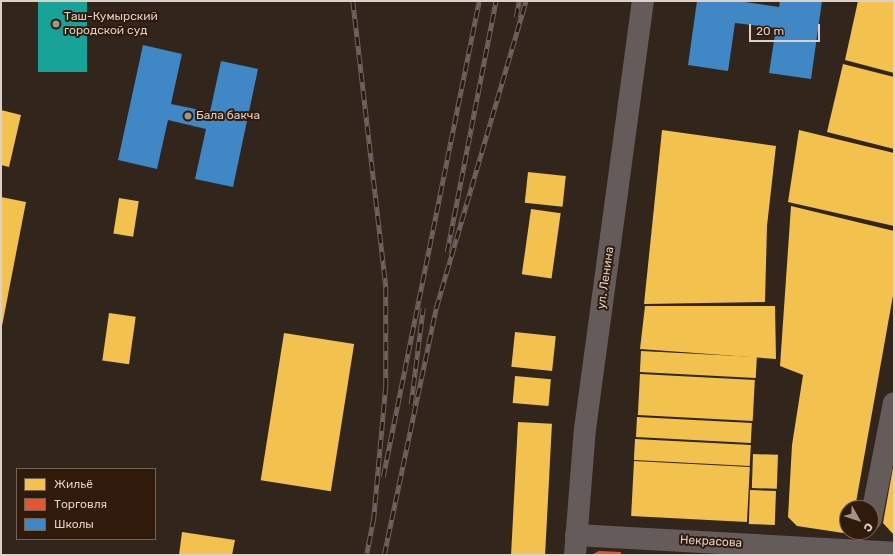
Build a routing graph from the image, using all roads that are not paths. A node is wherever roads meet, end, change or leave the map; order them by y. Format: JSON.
{"nodes":[{"id":1,"x":643,"y":1,"type":"edge"},
{"id":2,"x":894,"y":403,"type":"edge"},
{"id":3,"x":875,"y":500,"type":"edge"},
{"id":4,"x":866,"y":542,"type":"edge"},
{"id":5,"x":576,"y":545,"type":"edge"},
{"id":6,"x":894,"y":553,"type":"edge"}],
"edges":[{"from":1,"to":5,"type":"street","name":"ул. Ленина"},
{"from":2,"to":3,"type":"street"},
{"from":4,"to":5,"type":"street","name":"Некрасова"},
{"from":4,"to":6,"type":"street","name":"Некрасова"}]}
